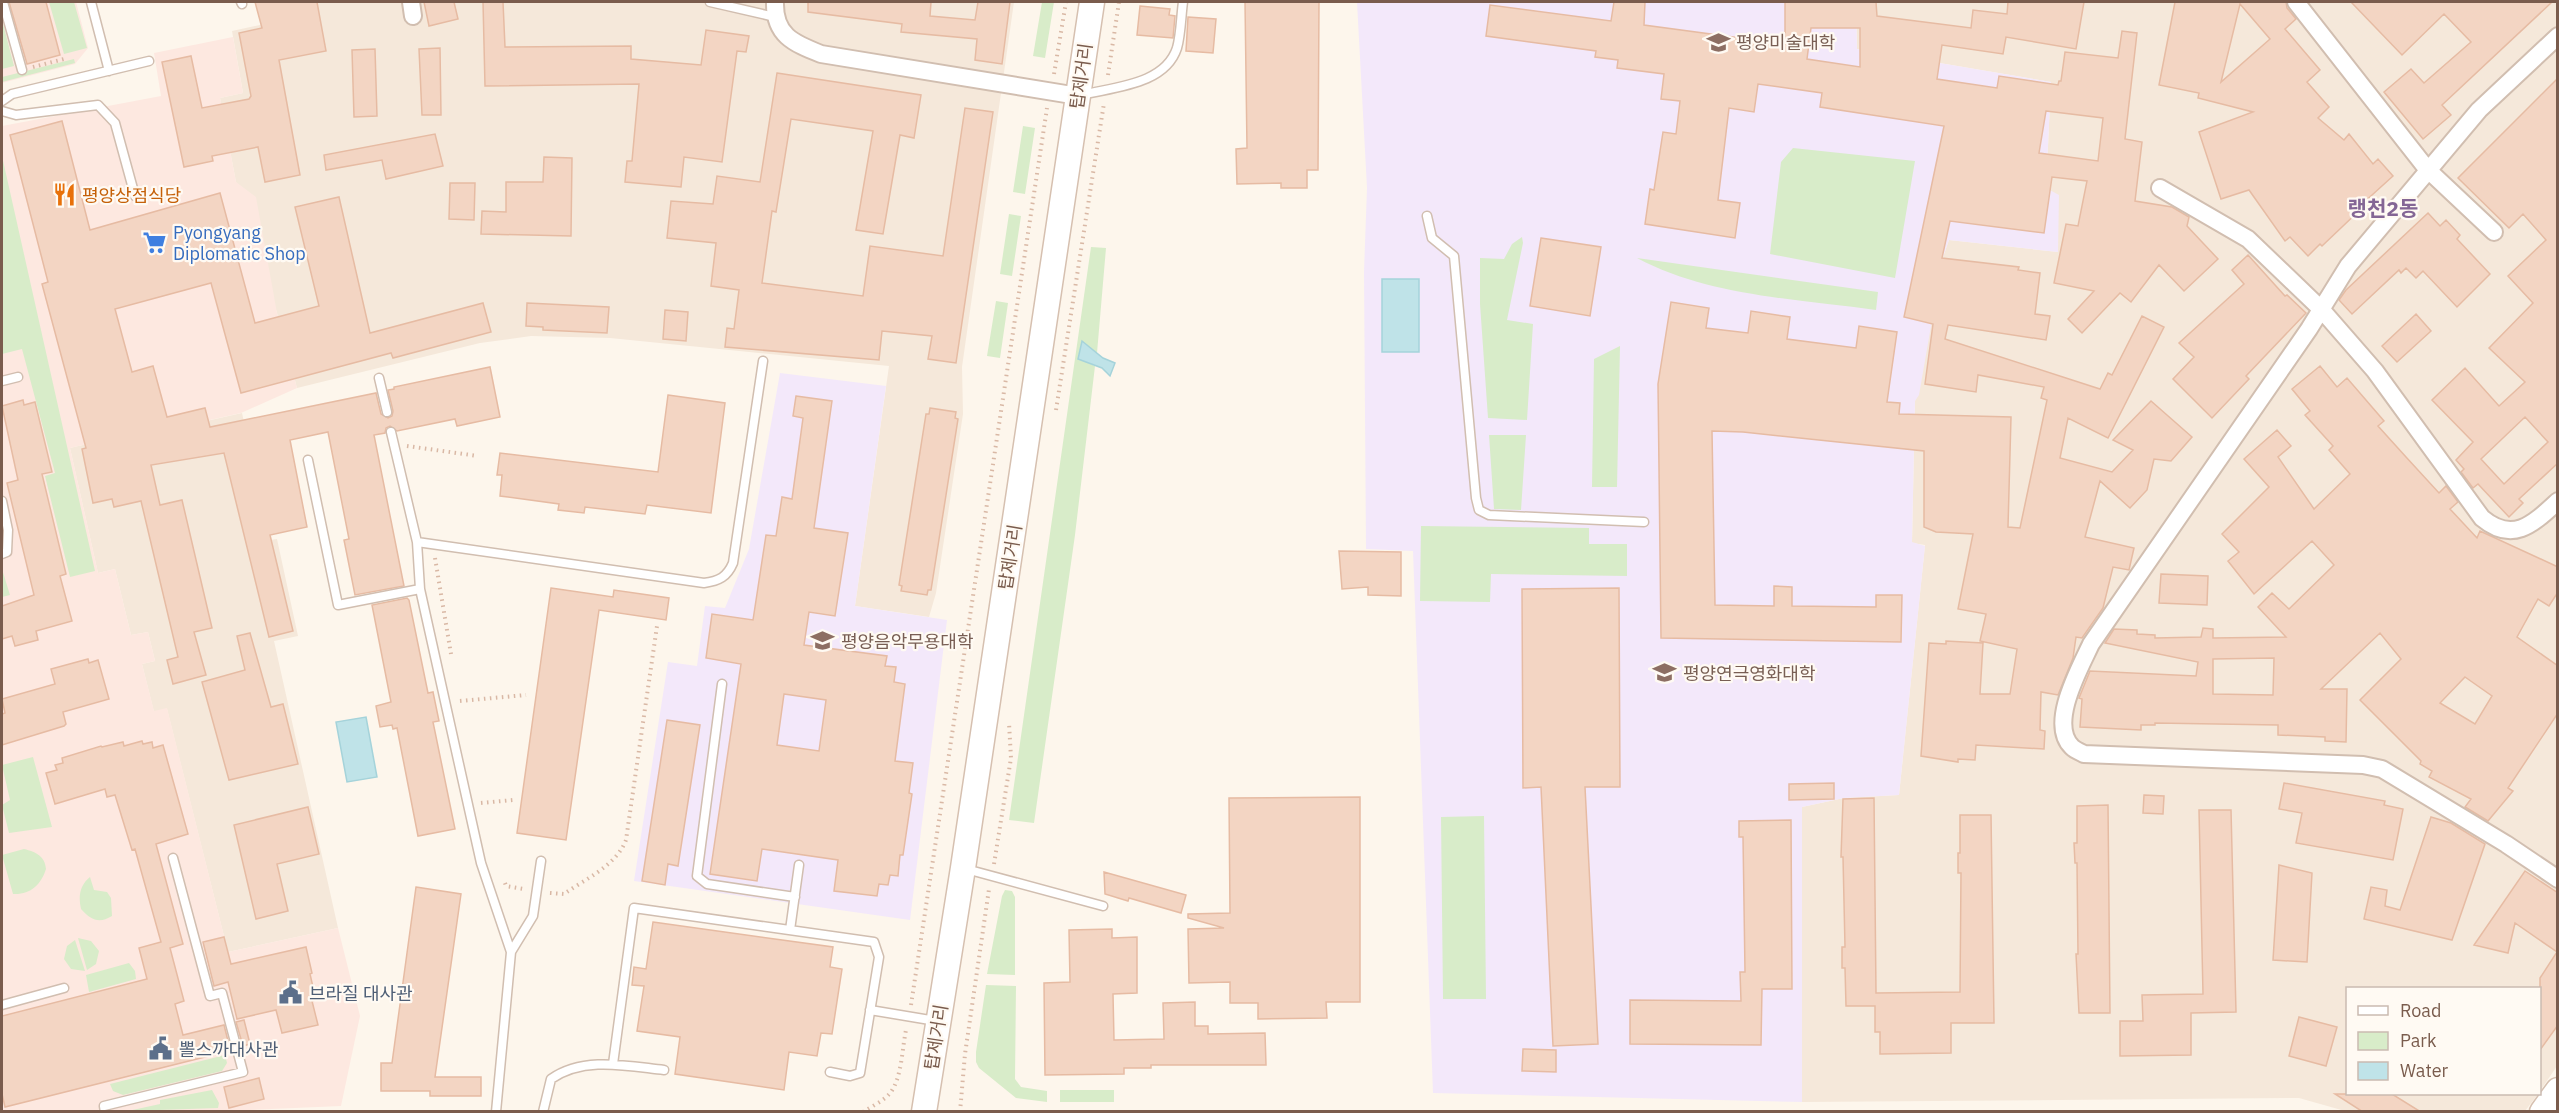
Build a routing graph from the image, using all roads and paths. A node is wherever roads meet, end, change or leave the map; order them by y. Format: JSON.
{"nodes":[{"id":1,"x":3,"y":2,"type":"edge"},
{"id":2,"x":91,"y":2,"type":"edge"},
{"id":3,"x":710,"y":2,"type":"edge"},
{"id":4,"x":1066,"y":2,"type":"edge"},
{"id":5,"x":1092,"y":2,"type":"edge"},
{"id":6,"x":1119,"y":2,"type":"edge"},
{"id":7,"x":1183,"y":2,"type":"edge"},
{"id":8,"x":2296,"y":2,"type":"edge"},
{"id":9,"x":775,"y":9,"type":"edge"},
{"id":10,"x":2558,"y":36,"type":"edge"},
{"id":11,"x":149,"y":62,"type":"dead end"},
{"id":12,"x":22,"y":70,"type":"dead end"},
{"id":13,"x":108,"y":71,"type":"junction"},
{"id":14,"x":1106,"y":89,"type":"junction"},
{"id":15,"x":1051,"y":92,"type":"junction"},
{"id":16,"x":1078,"y":96,"type":"junction"},
{"id":17,"x":2,"y":101,"type":"edge"},
{"id":18,"x":2,"y":111,"type":"edge"},
{"id":19,"x":2427,"y":169,"type":"junction"},
{"id":20,"x":2160,"y":188,"type":"dead end"},
{"id":21,"x":135,"y":196,"type":"dead end"},
{"id":22,"x":1427,"y":216,"type":"dead end"},
{"id":23,"x":2494,"y":232,"type":"dead end"},
{"id":24,"x":2321,"y":309,"type":"junction"},
{"id":25,"x":763,"y":361,"type":"dead end"},
{"id":26,"x":18,"y":377,"type":"dead end"},
{"id":27,"x":379,"y":378,"type":"dead end"},
{"id":28,"x":2,"y":381,"type":"edge"},
{"id":29,"x":387,"y":412,"type":"dead end"},
{"id":30,"x":1055,"y":414,"type":"dead end"},
{"id":31,"x":391,"y":432,"type":"dead end"},
{"id":32,"x":395,"y":447,"type":"junction"},
{"id":33,"x":478,"y":456,"type":"dead end"},
{"id":34,"x":308,"y":460,"type":"dead end"},
{"id":35,"x":2,"y":501,"type":"edge"},
{"id":36,"x":2558,"y":501,"type":"edge"},
{"id":37,"x":1644,"y":522,"type":"dead end"},
{"id":38,"x":417,"y":542,"type":"junction"},
{"id":39,"x":435,"y":544,"type":"junction"},
{"id":40,"x":2,"y":554,"type":"edge"},
{"id":41,"x":420,"y":589,"type":"junction"},
{"id":42,"x":657,"y":626,"type":"dead end"},
{"id":43,"x":452,"y":657,"type":"dead end"},
{"id":44,"x":722,"y":684,"type":"dead end"},
{"id":45,"x":458,"y":690,"type":"dead end"},
{"id":46,"x":526,"y":695,"type":"dead end"},
{"id":47,"x":460,"y":701,"type":"junction"},
{"id":48,"x":462,"y":712,"type":"dead end"},
{"id":49,"x":1008,"y":719,"type":"dead end"},
{"id":50,"x":478,"y":792,"type":"dead end"},
{"id":51,"x":513,"y":800,"type":"dead end"},
{"id":52,"x":480,"y":803,"type":"junction"},
{"id":53,"x":481,"y":811,"type":"dead end"},
{"id":54,"x":173,"y":858,"type":"dead end"},
{"id":55,"x":541,"y":861,"type":"dead end"},
{"id":56,"x":799,"y":865,"type":"dead end"},
{"id":57,"x":963,"y":868,"type":"junction"},
{"id":58,"x":992,"y":874,"type":"junction"},
{"id":59,"x":502,"y":878,"type":"dead end"},
{"id":60,"x":2558,"y":879,"type":"edge"},
{"id":61,"x":537,"y":891,"type":"junction"},
{"id":62,"x":795,"y":897,"type":"junction"},
{"id":63,"x":1102,"y":906,"type":"dead end"},
{"id":64,"x":790,"y":930,"type":"junction"},
{"id":65,"x":511,"y":952,"type":"junction"},
{"id":66,"x":64,"y":988,"type":"dead end"},
{"id":67,"x":2,"y":1005,"type":"edge"},
{"id":68,"x":870,"y":1010,"type":"junction"},
{"id":69,"x":908,"y":1017,"type":"junction"},
{"id":70,"x":939,"y":1022,"type":"junction"},
{"id":71,"x":613,"y":1064,"type":"junction"},
{"id":72,"x":664,"y":1070,"type":"dead end"},
{"id":73,"x":830,"y":1072,"type":"dead end"},
{"id":74,"x":2558,"y":1090,"type":"edge"},
{"id":75,"x":105,"y":1112,"type":"edge"},
{"id":76,"x":496,"y":1112,"type":"edge"},
{"id":77,"x":543,"y":1112,"type":"edge"},
{"id":78,"x":863,"y":1112,"type":"edge"},
{"id":79,"x":924,"y":1112,"type":"edge"},
{"id":80,"x":960,"y":1112,"type":"edge"},
{"id":81,"x":2542,"y":1112,"type":"edge"}],
"edges":[{"from":1,"to":12,"type":"lane"},
{"from":2,"to":13,"type":"lane"},
{"from":3,"to":9,"type":"lane"},
{"from":4,"to":15,"type":"path"},
{"from":5,"to":16,"type":"main road","name":"탑제거리"},
{"from":6,"to":14,"type":"path"},
{"from":7,"to":14,"type":"lane"},
{"from":8,"to":19,"type":"street"},
{"from":9,"to":15,"type":"street"},
{"from":10,"to":19,"type":"street"},
{"from":11,"to":13,"type":"lane"},
{"from":13,"to":17,"type":"lane"},
{"from":14,"to":16,"type":"lane"},
{"from":14,"to":30,"type":"path"},
{"from":15,"to":16,"type":"street"},
{"from":15,"to":69,"type":"path"},
{"from":16,"to":57,"type":"main road","name":"탑제거리"},
{"from":18,"to":21,"type":"lane"},
{"from":19,"to":23,"type":"street"},
{"from":19,"to":24,"type":"street"},
{"from":20,"to":24,"type":"street"},
{"from":22,"to":37,"type":"lane"},
{"from":24,"to":36,"type":"street"},
{"from":24,"to":60,"type":"street"},
{"from":25,"to":39,"type":"lane"},
{"from":26,"to":28,"type":"lane"},
{"from":27,"to":29,"type":"lane"},
{"from":31,"to":32,"type":"lane"},
{"from":32,"to":33,"type":"path"},
{"from":32,"to":38,"type":"lane"},
{"from":34,"to":41,"type":"lane"},
{"from":35,"to":40,"type":"lane"},
{"from":38,"to":39,"type":"lane"},
{"from":38,"to":41,"type":"lane"},
{"from":39,"to":43,"type":"path"},
{"from":41,"to":65,"type":"lane"},
{"from":42,"to":61,"type":"path"},
{"from":44,"to":62,"type":"lane"},
{"from":45,"to":47,"type":"path"},
{"from":46,"to":47,"type":"path"},
{"from":47,"to":48,"type":"path"},
{"from":49,"to":58,"type":"path"},
{"from":50,"to":52,"type":"path"},
{"from":51,"to":52,"type":"path"},
{"from":52,"to":53,"type":"path"},
{"from":54,"to":75,"type":"lane"},
{"from":55,"to":61,"type":"lane"},
{"from":56,"to":62,"type":"lane"},
{"from":57,"to":58,"type":"lane"},
{"from":57,"to":70,"type":"main road","name":"탑제거리"},
{"from":58,"to":63,"type":"lane"},
{"from":58,"to":80,"type":"path"},
{"from":59,"to":61,"type":"path"},
{"from":61,"to":65,"type":"lane"},
{"from":62,"to":64,"type":"lane"},
{"from":64,"to":68,"type":"lane"},
{"from":64,"to":71,"type":"lane"},
{"from":65,"to":76,"type":"lane"},
{"from":66,"to":67,"type":"lane"},
{"from":68,"to":69,"type":"lane"},
{"from":68,"to":73,"type":"lane"},
{"from":69,"to":70,"type":"lane"},
{"from":69,"to":78,"type":"path"},
{"from":70,"to":79,"type":"main road","name":"탑제거리"},
{"from":71,"to":72,"type":"lane"},
{"from":71,"to":77,"type":"lane"},
{"from":74,"to":81,"type":"main road"}]}
